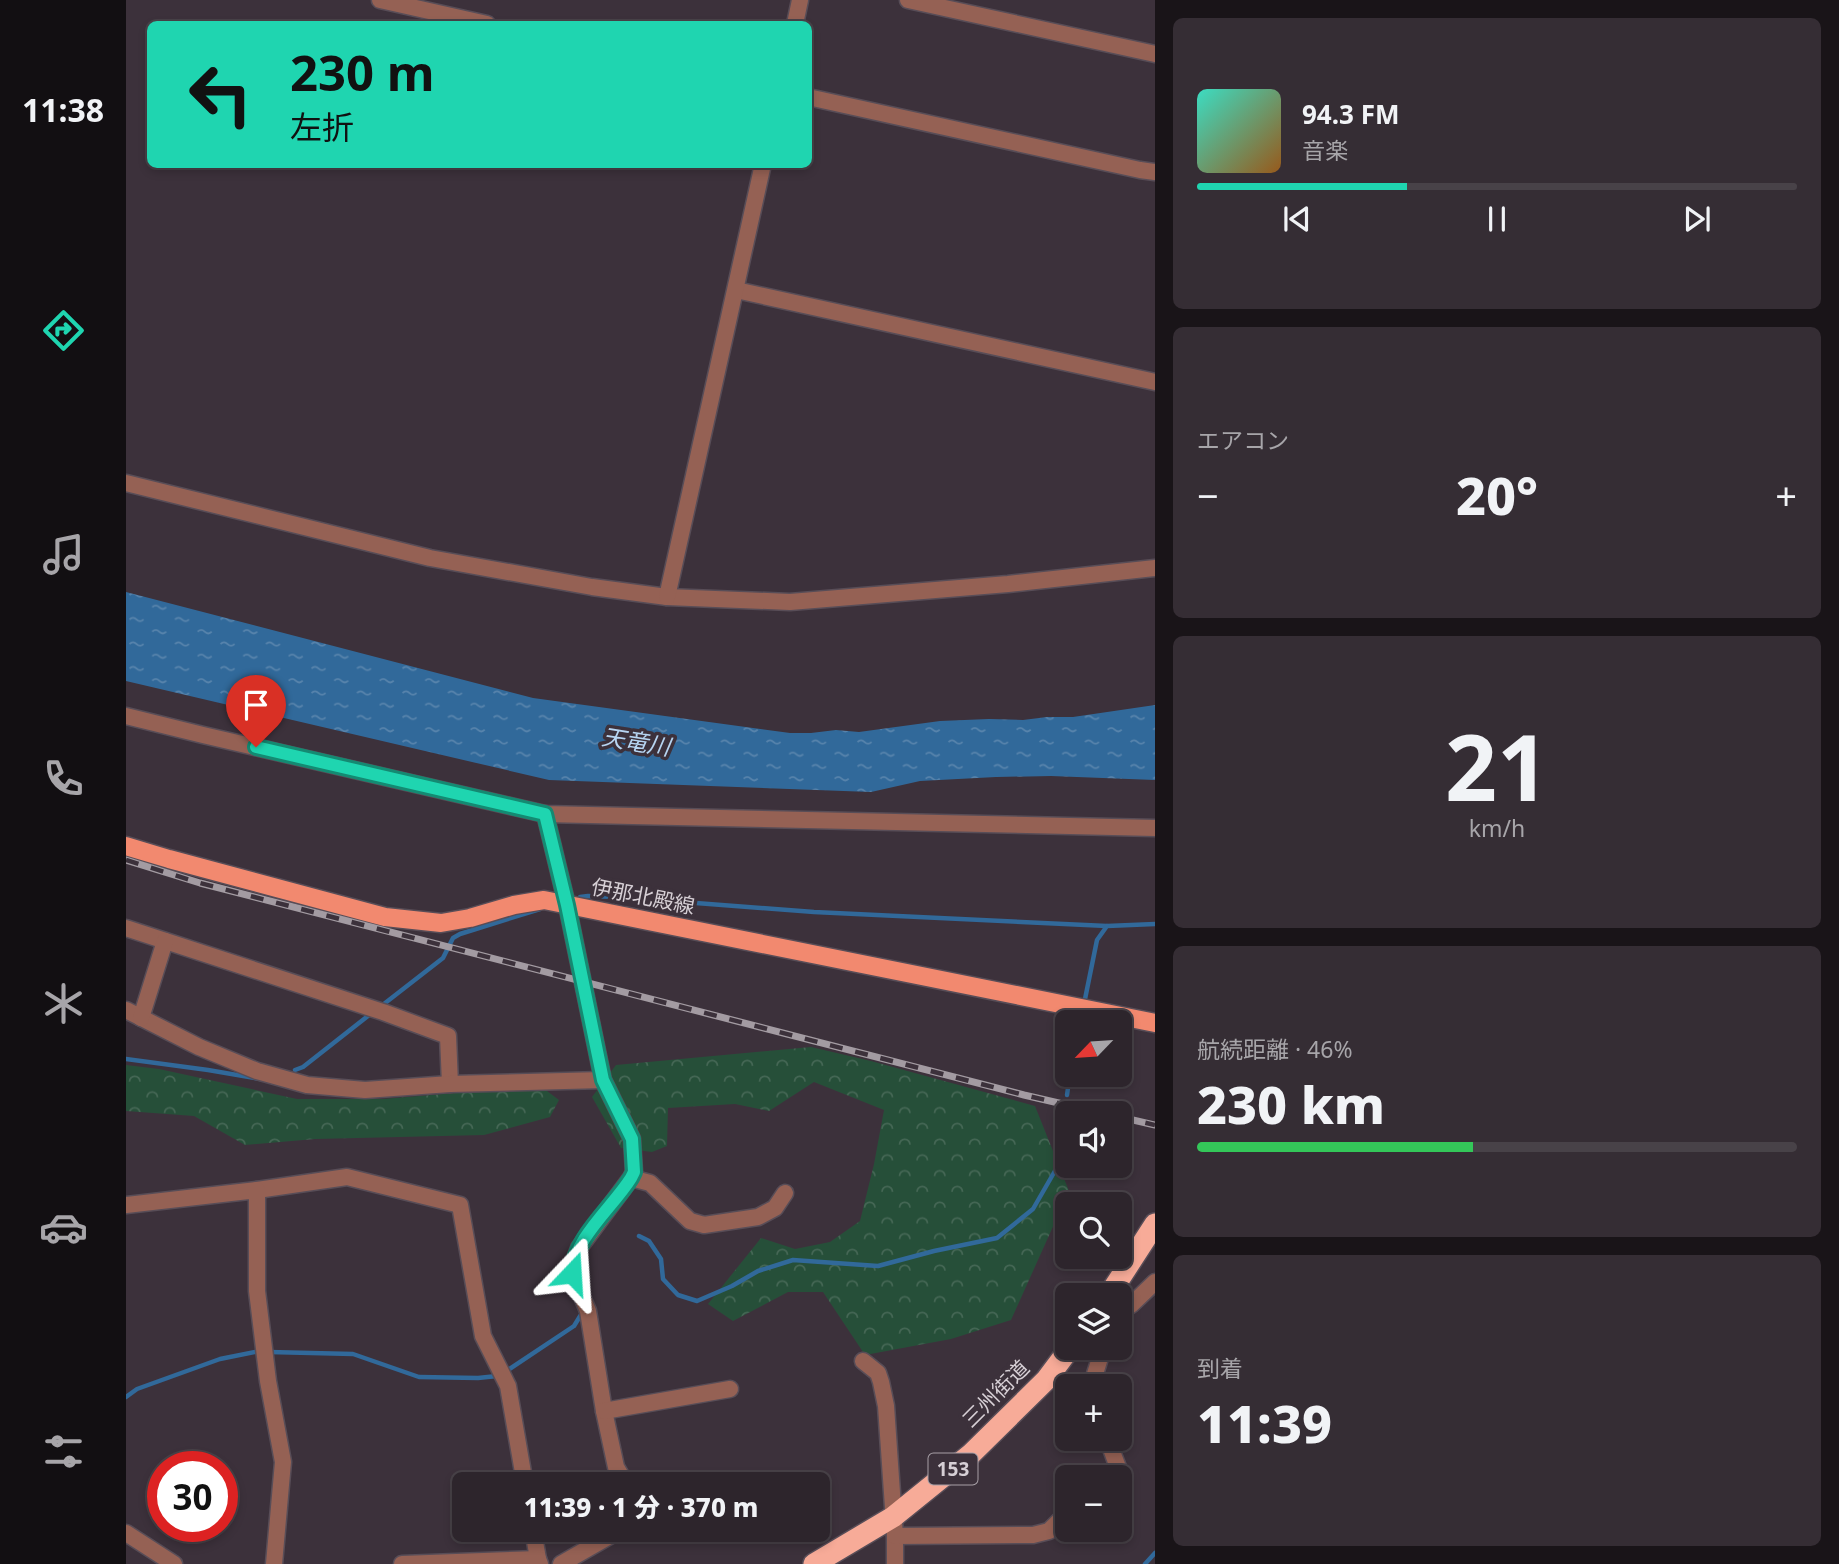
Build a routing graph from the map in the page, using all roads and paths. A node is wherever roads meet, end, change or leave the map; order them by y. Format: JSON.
{"nodes":[{"id":1,"x":380,"y":0,"type":"edge"},
{"id":2,"x":800,"y":0,"type":"edge"},
{"id":3,"x":908,"y":0,"type":"edge"},
{"id":4,"x":474,"y":21,"type":"edge"},
{"id":5,"x":796,"y":21,"type":"edge"},
{"id":6,"x":1155,"y":54,"type":"edge"},
{"id":7,"x":812,"y":98,"type":"edge"},
{"id":8,"x":762,"y":168,"type":"edge"},
{"id":9,"x":1155,"y":172,"type":"edge"},
{"id":10,"x":736,"y":290,"type":"junction"},
{"id":11,"x":1155,"y":382,"type":"edge"},
{"id":12,"x":126,"y":483,"type":"edge"},
{"id":13,"x":1155,"y":568,"type":"edge"},
{"id":14,"x":667,"y":597,"type":"junction"},
{"id":15,"x":126,"y":716,"type":"edge"},
{"id":16,"x":545,"y":814,"type":"junction"},
{"id":17,"x":1155,"y":828,"type":"edge"},
{"id":18,"x":126,"y":846,"type":"edge"},
{"id":19,"x":567,"y":905,"type":"junction"},
{"id":20,"x":126,"y":928,"type":"edge"},
{"id":21,"x":165,"y":941,"type":"junction"},
{"id":22,"x":126,"y":1010,"type":"edge"},
{"id":23,"x":141,"y":1018,"type":"junction"},
{"id":24,"x":1155,"y":1023,"type":"edge"},
{"id":25,"x":603,"y":1080,"type":"junction"},
{"id":26,"x":450,"y":1084,"type":"junction"},
{"id":27,"x":631,"y":1178,"type":"junction"},
{"id":28,"x":257,"y":1190,"type":"junction"},
{"id":29,"x":785,"y":1193,"type":"dead end"},
{"id":30,"x":126,"y":1205,"type":"edge"},
{"id":31,"x":1155,"y":1224,"type":"edge"},
{"id":32,"x":1155,"y":1282,"type":"edge"},
{"id":33,"x":1117,"y":1283,"type":"edge"},
{"id":34,"x":1132,"y":1301,"type":"edge"},
{"id":35,"x":1061,"y":1360,"type":"edge"},
{"id":36,"x":863,"y":1361,"type":"dead end"},
{"id":37,"x":730,"y":1389,"type":"dead end"},
{"id":38,"x":604,"y":1411,"type":"junction"},
{"id":39,"x":523,"y":1472,"type":"edge"},
{"id":40,"x":619,"y":1472,"type":"edge"},
{"id":41,"x":1055,"y":1525,"type":"edge"},
{"id":42,"x":894,"y":1526,"type":"junction"},
{"id":43,"x":126,"y":1533,"type":"edge"},
{"id":44,"x":856,"y":1539,"type":"junction"},
{"id":45,"x":535,"y":1542,"type":"edge"},
{"id":46,"x":599,"y":1542,"type":"edge"},
{"id":47,"x":539,"y":1561,"type":"edge"},
{"id":48,"x":174,"y":1564,"type":"edge"},
{"id":49,"x":274,"y":1564,"type":"edge"},
{"id":50,"x":402,"y":1564,"type":"edge"},
{"id":51,"x":561,"y":1564,"type":"edge"},
{"id":52,"x":814,"y":1564,"type":"edge"},
{"id":53,"x":838,"y":1564,"type":"edge"},
{"id":54,"x":895,"y":1564,"type":"edge"}],
"edges":[{"from":1,"to":4,"type":"street"},
{"from":2,"to":5,"type":"street"},
{"from":3,"to":6,"type":"street"},
{"from":7,"to":9,"type":"street"},
{"from":8,"to":10,"type":"street"},
{"from":10,"to":11,"type":"street"},
{"from":10,"to":14,"type":"street"},
{"from":12,"to":14,"type":"street"},
{"from":13,"to":14,"type":"street"},
{"from":15,"to":16,"type":"street"},
{"from":16,"to":17,"type":"street"},
{"from":16,"to":19,"type":"street"},
{"from":18,"to":19,"type":"main road","name":"伊那北殿線"},
{"from":19,"to":24,"type":"main road","name":"伊那北殿線"},
{"from":19,"to":25,"type":"street"},
{"from":20,"to":21,"type":"street"},
{"from":21,"to":23,"type":"street"},
{"from":21,"to":26,"type":"street"},
{"from":22,"to":23,"type":"street"},
{"from":23,"to":26,"type":"street"},
{"from":25,"to":26,"type":"street"},
{"from":25,"to":27,"type":"street"},
{"from":27,"to":29,"type":"street"},
{"from":27,"to":38,"type":"street"},
{"from":28,"to":30,"type":"street"},
{"from":28,"to":39,"type":"street"},
{"from":28,"to":49,"type":"street"},
{"from":31,"to":33,"type":"highway"},
{"from":32,"to":34,"type":"street"},
{"from":35,"to":42,"type":"highway","name":"三州街道","number":"153"},
{"from":36,"to":42,"type":"street"},
{"from":37,"to":38,"type":"street"},
{"from":38,"to":40,"type":"street"},
{"from":41,"to":42,"type":"street"},
{"from":42,"to":44,"type":"highway","name":"三州街道","number":"153"},
{"from":42,"to":54,"type":"street"},
{"from":43,"to":48,"type":"street"},
{"from":44,"to":52,"type":"highway","name":"三州街道","number":"153"},
{"from":44,"to":53,"type":"main road"},
{"from":45,"to":47,"type":"street"},
{"from":46,"to":51,"type":"street"},
{"from":47,"to":50,"type":"street"}]}
